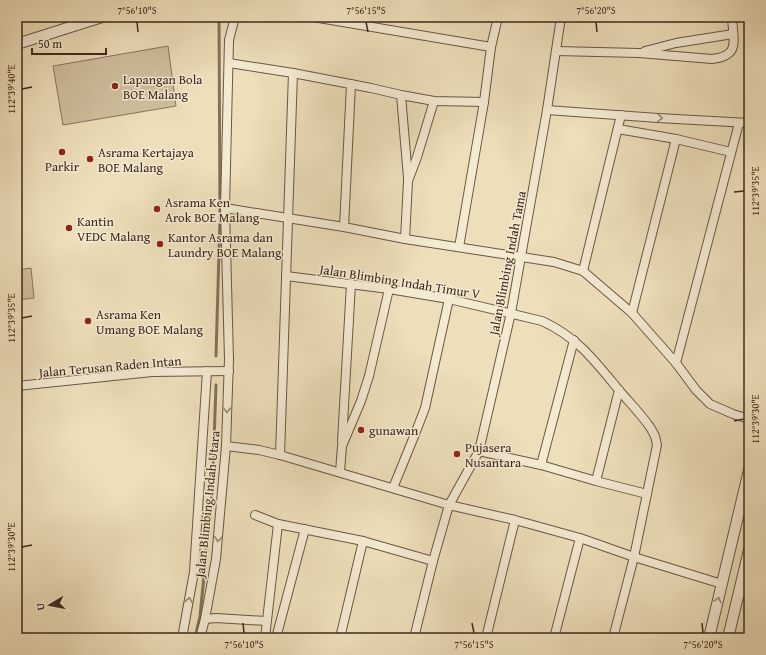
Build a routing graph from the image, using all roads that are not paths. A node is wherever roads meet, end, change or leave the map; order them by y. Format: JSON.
{"nodes":[{"id":1,"x":102,"y":17,"type":"edge"},
{"id":2,"x":235,"y":17,"type":"edge"},
{"id":3,"x":313,"y":17,"type":"edge"},
{"id":4,"x":498,"y":17,"type":"edge"},
{"id":5,"x":561,"y":17,"type":"edge"},
{"id":6,"x":732,"y":17,"type":"edge"},
{"id":7,"x":73,"y":21,"type":"edge"},
{"id":8,"x":733,"y":34,"type":"junction"},
{"id":9,"x":17,"y":43,"type":"edge"},
{"id":10,"x":491,"y":47,"type":"junction"},
{"id":11,"x":556,"y":51,"type":"junction"},
{"id":12,"x":639,"y":53,"type":"junction"},
{"id":13,"x":228,"y":64,"type":"junction"},
{"id":14,"x":293,"y":73,"type":"junction"},
{"id":15,"x":350,"y":84,"type":"junction"},
{"id":16,"x":401,"y":96,"type":"junction"},
{"id":17,"x":434,"y":101,"type":"junction"},
{"id":18,"x":484,"y":102,"type":"junction"},
{"id":19,"x":547,"y":110,"type":"junction"},
{"id":20,"x":621,"y":115,"type":"junction"},
{"id":21,"x":739,"y":123,"type":"junction"},
{"id":22,"x":749,"y":123,"type":"edge"},
{"id":23,"x":618,"y":129,"type":"junction"},
{"id":24,"x":676,"y":139,"type":"junction"},
{"id":25,"x":731,"y":152,"type":"junction"},
{"id":26,"x":408,"y":181,"type":"junction"},
{"id":27,"x":224,"y":208,"type":"junction"},
{"id":28,"x":289,"y":219,"type":"junction"},
{"id":29,"x":344,"y":227,"type":"junction"},
{"id":30,"x":404,"y":239,"type":"junction"},
{"id":31,"x":459,"y":247,"type":"junction"},
{"id":32,"x":521,"y":258,"type":"junction"},
{"id":33,"x":583,"y":271,"type":"junction"},
{"id":34,"x":286,"y":276,"type":"junction"},
{"id":35,"x":350,"y":284,"type":"junction"},
{"id":36,"x":390,"y":289,"type":"junction"},
{"id":37,"x":449,"y":299,"type":"junction"},
{"id":38,"x":511,"y":313,"type":"junction"},
{"id":39,"x":632,"y":313,"type":"junction"},
{"id":40,"x":574,"y":340,"type":"junction"},
{"id":41,"x":676,"y":363,"type":"junction"},
{"id":42,"x":229,"y":371,"type":"junction"},
{"id":43,"x":207,"y":372,"type":"junction"},
{"id":44,"x":17,"y":386,"type":"edge"},
{"id":45,"x":619,"y":390,"type":"junction"},
{"id":46,"x":749,"y":419,"type":"edge"},
{"id":47,"x":226,"y":446,"type":"junction"},
{"id":48,"x":342,"y":446,"type":"junction"},
{"id":49,"x":479,"y":451,"type":"junction"},
{"id":50,"x":280,"y":455,"type":"junction"},
{"id":51,"x":541,"y":465,"type":"junction"},
{"id":52,"x":749,"y":470,"type":"edge"},
{"id":53,"x":340,"y":472,"type":"junction"},
{"id":54,"x":596,"y":481,"type":"junction"},
{"id":55,"x":392,"y":488,"type":"junction"},
{"id":56,"x":647,"y":494,"type":"junction"},
{"id":57,"x":449,"y":505,"type":"junction"},
{"id":58,"x":255,"y":515,"type":"dead end"},
{"id":59,"x":514,"y":520,"type":"junction"},
{"id":60,"x":278,"y":524,"type":"junction"},
{"id":61,"x":305,"y":529,"type":"junction"},
{"id":62,"x":580,"y":538,"type":"junction"},
{"id":63,"x":363,"y":542,"type":"junction"},
{"id":64,"x":749,"y":550,"type":"edge"},
{"id":65,"x":634,"y":557,"type":"junction"},
{"id":66,"x":433,"y":561,"type":"junction"},
{"id":67,"x":722,"y":584,"type":"junction"},
{"id":68,"x":744,"y":592,"type":"edge"},
{"id":69,"x":205,"y":619,"type":"junction"},
{"id":70,"x":266,"y":621,"type":"junction"},
{"id":71,"x":182,"y":638,"type":"edge"},
{"id":72,"x":200,"y":638,"type":"edge"},
{"id":73,"x":265,"y":638,"type":"edge"},
{"id":74,"x":276,"y":638,"type":"edge"},
{"id":75,"x":340,"y":638,"type":"edge"},
{"id":76,"x":414,"y":638,"type":"edge"},
{"id":77,"x":486,"y":638,"type":"edge"},
{"id":78,"x":554,"y":638,"type":"edge"},
{"id":79,"x":613,"y":638,"type":"edge"},
{"id":80,"x":709,"y":638,"type":"edge"},
{"id":81,"x":728,"y":638,"type":"edge"}],
"edges":[{"from":1,"to":7,"type":"street"},
{"from":2,"to":13,"type":"street","name":"Jalan Blimbing Indah Utara"},
{"from":3,"to":10,"type":"street"},
{"from":4,"to":10,"type":"street"},
{"from":5,"to":11,"type":"street","name":"Jalan Blimbing Indah Tama"},
{"from":6,"to":8,"type":"street"},
{"from":7,"to":9,"type":"street"},
{"from":8,"to":12,"type":"street"},
{"from":8,"to":12,"type":"street"},
{"from":10,"to":18,"type":"street"},
{"from":11,"to":12,"type":"street"},
{"from":11,"to":19,"type":"street","name":"Jalan Blimbing Indah Tama"},
{"from":13,"to":14,"type":"street"},
{"from":13,"to":27,"type":"street","name":"Jalan Blimbing Indah Utara"},
{"from":14,"to":15,"type":"street"},
{"from":14,"to":28,"type":"street"},
{"from":15,"to":16,"type":"street"},
{"from":15,"to":29,"type":"street"},
{"from":16,"to":17,"type":"street"},
{"from":16,"to":26,"type":"street"},
{"from":17,"to":18,"type":"street"},
{"from":17,"to":26,"type":"street"},
{"from":18,"to":31,"type":"street"},
{"from":19,"to":20,"type":"street"},
{"from":19,"to":32,"type":"street","name":"Jalan Blimbing Indah Tama"},
{"from":20,"to":21,"type":"street","one_way":true},
{"from":20,"to":23,"type":"street"},
{"from":21,"to":22,"type":"street"},
{"from":21,"to":25,"type":"street"},
{"from":23,"to":24,"type":"street"},
{"from":23,"to":33,"type":"street"},
{"from":24,"to":25,"type":"street"},
{"from":24,"to":39,"type":"street"},
{"from":25,"to":41,"type":"street"},
{"from":26,"to":30,"type":"street"},
{"from":27,"to":28,"type":"street"},
{"from":27,"to":42,"type":"street","name":"Jalan Blimbing Indah Utara"},
{"from":28,"to":29,"type":"street"},
{"from":28,"to":34,"type":"street"},
{"from":29,"to":30,"type":"street"},
{"from":30,"to":31,"type":"street"},
{"from":31,"to":32,"type":"street"},
{"from":32,"to":33,"type":"street"},
{"from":32,"to":38,"type":"street","name":"Jalan Blimbing Indah Tama"},
{"from":33,"to":39,"type":"street"},
{"from":34,"to":35,"type":"street","name":"Jalan Blimbing Indah Timur V"},
{"from":34,"to":50,"type":"street"},
{"from":35,"to":36,"type":"street","name":"Jalan Blimbing Indah Timur V"},
{"from":35,"to":48,"type":"street"},
{"from":36,"to":37,"type":"street","name":"Jalan Blimbing Indah Timur V"},
{"from":36,"to":48,"type":"street"},
{"from":37,"to":38,"type":"street","name":"Jalan Blimbing Indah Timur V"},
{"from":37,"to":55,"type":"street"},
{"from":38,"to":40,"type":"street","name":"Jalan Blimbing Indah Timur V"},
{"from":38,"to":49,"type":"street","name":"Jalan Blimbing Indah Tama"},
{"from":39,"to":41,"type":"street"},
{"from":40,"to":45,"type":"street","name":"Jalan Blimbing Indah Timur V"},
{"from":40,"to":51,"type":"street"},
{"from":41,"to":46,"type":"street"},
{"from":42,"to":43,"type":"street","name":"Jalan Terusan Raden Intan"},
{"from":42,"to":47,"type":"street","name":"Jalan Blimbing Indah Utara","one_way":true},
{"from":43,"to":44,"type":"street","name":"Jalan Terusan Raden Intan"},
{"from":71,"to":43,"type":"street","name":"Jalan Blimbing Indah Utara","one_way":true},
{"from":45,"to":54,"type":"street"},
{"from":45,"to":56,"type":"street","name":"Jalan Blimbing Indah Timur V"},
{"from":47,"to":50,"type":"street"},
{"from":47,"to":69,"type":"street","name":"Jalan Blimbing Indah Utara","one_way":true},
{"from":48,"to":53,"type":"street"},
{"from":49,"to":51,"type":"street"},
{"from":49,"to":57,"type":"street","name":"Jalan Blimbing Indah Tama"},
{"from":50,"to":53,"type":"street"},
{"from":51,"to":54,"type":"street"},
{"from":52,"to":67,"type":"street"},
{"from":53,"to":55,"type":"street"},
{"from":54,"to":56,"type":"street"},
{"from":55,"to":57,"type":"street"},
{"from":56,"to":65,"type":"street","name":"Jalan Blimbing Indah Timur V"},
{"from":57,"to":59,"type":"street"},
{"from":57,"to":66,"type":"street","name":"Jalan Blimbing Indah Tama"},
{"from":58,"to":60,"type":"street"},
{"from":59,"to":62,"type":"street"},
{"from":59,"to":77,"type":"street"},
{"from":60,"to":61,"type":"street"},
{"from":60,"to":70,"type":"street"},
{"from":61,"to":63,"type":"street"},
{"from":61,"to":74,"type":"street"},
{"from":62,"to":65,"type":"street"},
{"from":62,"to":78,"type":"street"},
{"from":63,"to":66,"type":"street"},
{"from":63,"to":75,"type":"street"},
{"from":64,"to":68,"type":"street"},
{"from":65,"to":67,"type":"street"},
{"from":65,"to":79,"type":"street","name":"Jalan Blimbing Indah Timur V"},
{"from":66,"to":76,"type":"street","name":"Jalan Blimbing Indah Tama"},
{"from":80,"to":67,"type":"street","one_way":true},
{"from":68,"to":81,"type":"street"},
{"from":69,"to":70,"type":"street"},
{"from":69,"to":72,"type":"street","name":"Jalan Blimbing Indah Utara"},
{"from":70,"to":73,"type":"street"}]}
